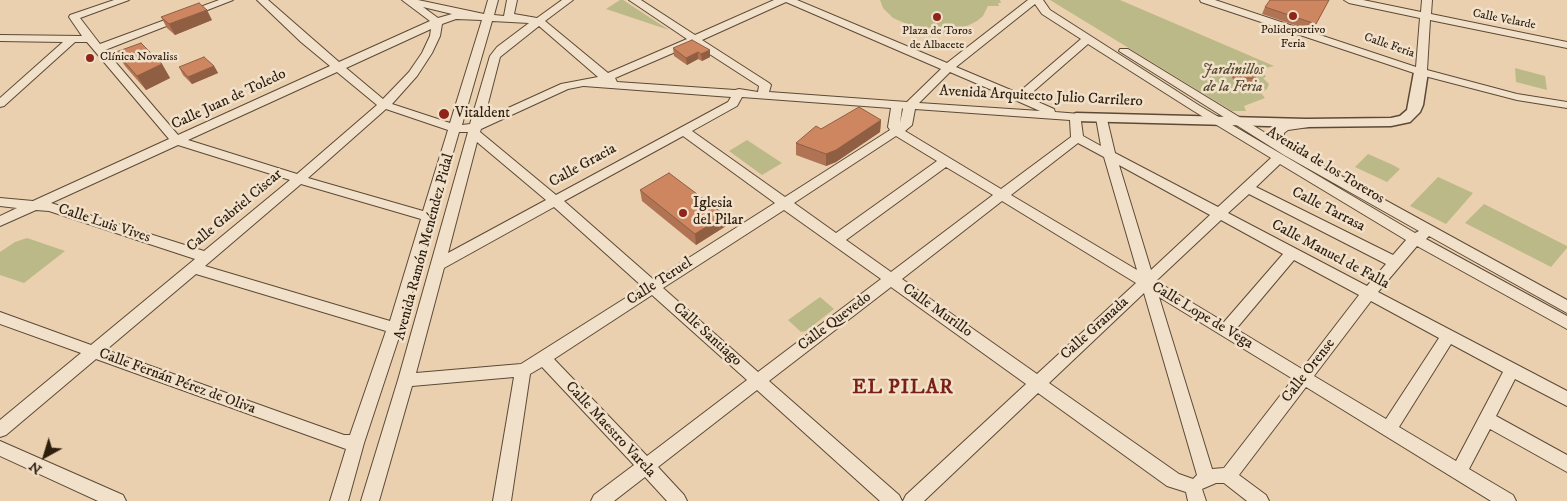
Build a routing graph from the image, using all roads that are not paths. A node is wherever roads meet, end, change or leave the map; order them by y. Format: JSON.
{"nodes":[{"id":1,"x":124,"y":0,"type":"edge"},
{"id":2,"x":228,"y":0,"type":"edge"},
{"id":3,"x":262,"y":0,"type":"edge"},
{"id":4,"x":406,"y":0,"type":"edge"},
{"id":5,"x":512,"y":0,"type":"edge"},
{"id":6,"x":568,"y":0,"type":"edge"},
{"id":7,"x":634,"y":0,"type":"edge"},
{"id":8,"x":782,"y":0,"type":"edge"},
{"id":9,"x":789,"y":0,"type":"edge"},
{"id":10,"x":1034,"y":0,"type":"edge"},
{"id":11,"x":1204,"y":0,"type":"edge"},
{"id":12,"x":1349,"y":0,"type":"edge"},
{"id":13,"x":1427,"y":0,"type":"edge"},
{"id":14,"x":1235,"y":5,"type":"edge"},
{"id":15,"x":484,"y":15,"type":"edge"},
{"id":16,"x":1426,"y":16,"type":"junction"},
{"id":17,"x":539,"y":21,"type":"junction"},
{"id":18,"x":437,"y":22,"type":"junction"},
{"id":19,"x":519,"y":24,"type":"junction"},
{"id":20,"x":0,"y":38,"type":"edge"},
{"id":21,"x":72,"y":39,"type":"junction"},
{"id":22,"x":1087,"y":39,"type":"junction"},
{"id":23,"x":695,"y":40,"type":"junction"},
{"id":24,"x":94,"y":44,"type":"junction"},
{"id":25,"x":1567,"y":45,"type":"edge"},
{"id":26,"x":500,"y":49,"type":"junction"},
{"id":27,"x":337,"y":67,"type":"junction"},
{"id":28,"x":948,"y":68,"type":"junction"},
{"id":29,"x":1421,"y":72,"type":"junction"},
{"id":30,"x":606,"y":78,"type":"junction"},
{"id":31,"x":579,"y":83,"type":"junction"},
{"id":32,"x":624,"y":84,"type":"junction"},
{"id":33,"x":739,"y":92,"type":"junction"},
{"id":34,"x":763,"y":94,"type":"junction"},
{"id":35,"x":1019,"y":98,"type":"junction"},
{"id":36,"x":0,"y":104,"type":"edge"},
{"id":37,"x":897,"y":104,"type":"junction"},
{"id":38,"x":384,"y":105,"type":"junction"},
{"id":39,"x":910,"y":105,"type":"junction"},
{"id":40,"x":1567,"y":105,"type":"edge"},
{"id":41,"x":1060,"y":116,"type":"junction"},
{"id":42,"x":1076,"y":117,"type":"junction"},
{"id":43,"x":1102,"y":118,"type":"junction"},
{"id":44,"x":1219,"y":122,"type":"junction"},
{"id":45,"x":1241,"y":122,"type":"junction"},
{"id":46,"x":1306,"y":123,"type":"junction"},
{"id":47,"x":455,"y":128,"type":"junction"},
{"id":48,"x":473,"y":129,"type":"junction"},
{"id":49,"x":683,"y":131,"type":"junction"},
{"id":50,"x":896,"y":131,"type":"junction"},
{"id":51,"x":1077,"y":138,"type":"junction"},
{"id":52,"x":176,"y":140,"type":"junction"},
{"id":53,"x":1109,"y":154,"type":"junction"},
{"id":54,"x":1284,"y":155,"type":"junction"},
{"id":55,"x":946,"y":161,"type":"junction"},
{"id":56,"x":299,"y":179,"type":"junction"},
{"id":57,"x":1246,"y":187,"type":"junction"},
{"id":58,"x":1001,"y":194,"type":"junction"},
{"id":59,"x":554,"y":200,"type":"junction"},
{"id":60,"x":0,"y":202,"type":"edge"},
{"id":61,"x":783,"y":203,"type":"junction"},
{"id":62,"x":37,"y":204,"type":"junction"},
{"id":63,"x":1220,"y":214,"type":"junction"},
{"id":64,"x":428,"y":217,"type":"junction"},
{"id":65,"x":0,"y":221,"type":"edge"},
{"id":66,"x":1421,"y":235,"type":"junction"},
{"id":67,"x":836,"y":240,"type":"junction"},
{"id":68,"x":1292,"y":253,"type":"junction"},
{"id":69,"x":206,"y":257,"type":"junction"},
{"id":70,"x":1394,"y":262,"type":"junction"},
{"id":71,"x":437,"y":265,"type":"junction"},
{"id":72,"x":192,"y":268,"type":"junction"},
{"id":73,"x":893,"y":279,"type":"junction"},
{"id":74,"x":1147,"y":283,"type":"junction"},
{"id":75,"x":654,"y":287,"type":"junction"},
{"id":76,"x":1368,"y":294,"type":"junction"},
{"id":77,"x":1567,"y":307,"type":"edge"},
{"id":78,"x":0,"y":318,"type":"edge"},
{"id":79,"x":1567,"y":323,"type":"edge"},
{"id":80,"x":395,"y":328,"type":"junction"},
{"id":81,"x":1226,"y":331,"type":"junction"},
{"id":82,"x":1448,"y":337,"type":"junction"},
{"id":83,"x":92,"y":352,"type":"junction"},
{"id":84,"x":544,"y":358,"type":"junction"},
{"id":85,"x":523,"y":370,"type":"junction"},
{"id":86,"x":1512,"y":370,"type":"junction"},
{"id":87,"x":1304,"y":378,"type":"junction"},
{"id":88,"x":406,"y":380,"type":"junction"},
{"id":89,"x":758,"y":381,"type":"junction"},
{"id":90,"x":1037,"y":382,"type":"junction"},
{"id":91,"x":1567,"y":399,"type":"edge"},
{"id":92,"x":1487,"y":419,"type":"junction"},
{"id":93,"x":1389,"y":429,"type":"junction"},
{"id":94,"x":0,"y":430,"type":"edge"},
{"id":95,"x":356,"y":443,"type":"junction"},
{"id":96,"x":0,"y":448,"type":"edge"},
{"id":97,"x":1567,"y":464,"type":"edge"},
{"id":98,"x":644,"y":466,"type":"junction"},
{"id":99,"x":1459,"y":472,"type":"junction"},
{"id":100,"x":1228,"y":476,"type":"junction"},
{"id":101,"x":1199,"y":489,"type":"edge"},
{"id":102,"x":117,"y":501,"type":"edge"},
{"id":103,"x":339,"y":501,"type":"edge"},
{"id":104,"x":370,"y":501,"type":"edge"},
{"id":105,"x":502,"y":501,"type":"edge"},
{"id":106,"x":600,"y":501,"type":"edge"},
{"id":107,"x":678,"y":501,"type":"edge"},
{"id":108,"x":893,"y":501,"type":"edge"},
{"id":109,"x":912,"y":501,"type":"edge"},
{"id":110,"x":1260,"y":501,"type":"edge"},
{"id":111,"x":1507,"y":501,"type":"edge"}],
"edges":[{"from":1,"to":24,"type":"street"},
{"from":2,"to":24,"type":"street"},
{"from":3,"to":27,"type":"street"},
{"from":4,"to":15,"type":"street"},
{"from":4,"to":18,"type":"street"},
{"from":5,"to":19,"type":"street"},
{"from":6,"to":17,"type":"street"},
{"from":7,"to":23,"type":"street"},
{"from":8,"to":23,"type":"street"},
{"from":9,"to":28,"type":"street"},
{"from":10,"to":28,"type":"street"},
{"from":11,"to":14,"type":"street","name":"Calle Feria"},
{"from":12,"to":16,"type":"street","name":"Calle Velarde"},
{"from":13,"to":16,"type":"street"},
{"from":14,"to":29,"type":"street","name":"Calle Feria"},
{"from":15,"to":18,"type":"street","name":"Calle Juan de Toledo"},
{"from":15,"to":19,"type":"street"},
{"from":15,"to":47,"type":"street","name":"Avenida Ramón Menéndez Pidal"},
{"from":16,"to":25,"type":"street","name":"Calle Velarde"},
{"from":16,"to":29,"type":"street"},
{"from":17,"to":19,"type":"street"},
{"from":17,"to":26,"type":"street"},
{"from":17,"to":30,"type":"street","name":"Avenida Arquitecto Julio Carrilero"},
{"from":18,"to":27,"type":"street","name":"Calle Juan de Toledo"},
{"from":18,"to":38,"type":"street","name":"Calle Gabriel Ciscar"},
{"from":19,"to":26,"type":"street"},
{"from":20,"to":21,"type":"street"},
{"from":21,"to":24,"type":"street"},
{"from":21,"to":36,"type":"street"},
{"from":22,"to":35,"type":"street"},
{"from":22,"to":44,"type":"street"},
{"from":22,"to":45,"type":"street"},
{"from":23,"to":30,"type":"street"},
{"from":23,"to":34,"type":"street"},
{"from":24,"to":52,"type":"street"},
{"from":26,"to":48,"type":"street","name":"Avenida Ramón Menéndez Pidal"},
{"from":27,"to":38,"type":"street"},
{"from":27,"to":52,"type":"street","name":"Calle Juan de Toledo"},
{"from":28,"to":35,"type":"street"},
{"from":28,"to":39,"type":"street"},
{"from":29,"to":40,"type":"street","name":"Calle Feria"},
{"from":29,"to":46,"type":"street","name":"Avenida Arquitecto Julio Carrilero"},
{"from":30,"to":31,"type":"street"},
{"from":30,"to":32,"type":"street","name":"Avenida Arquitecto Julio Carrilero"},
{"from":31,"to":32,"type":"street","name":"Avenida Arquitecto Julio Carrilero"},
{"from":31,"to":48,"type":"street"},
{"from":32,"to":33,"type":"street","name":"Avenida Arquitecto Julio Carrilero"},
{"from":33,"to":34,"type":"street","name":"Avenida Arquitecto Julio Carrilero"},
{"from":33,"to":49,"type":"street","name":"Calle Gracia"},
{"from":34,"to":37,"type":"street","name":"Avenida Arquitecto Julio Carrilero"},
{"from":35,"to":41,"type":"street"},
{"from":37,"to":39,"type":"street","name":"Avenida Arquitecto Julio Carrilero"},
{"from":37,"to":50,"type":"street"},
{"from":38,"to":47,"type":"street"},
{"from":38,"to":56,"type":"street","name":"Calle Gabriel Ciscar"},
{"from":39,"to":41,"type":"street","name":"Avenida Arquitecto Julio Carrilero"},
{"from":39,"to":50,"type":"street","name":"Calle Teruel"},
{"from":41,"to":42,"type":"street","name":"Avenida Arquitecto Julio Carrilero"},
{"from":42,"to":43,"type":"street","name":"Avenida Arquitecto Julio Carrilero"},
{"from":42,"to":51,"type":"street"},
{"from":43,"to":44,"type":"street","name":"Avenida Arquitecto Julio Carrilero"},
{"from":43,"to":53,"type":"street"},
{"from":44,"to":45,"type":"street","name":"Avenida Arquitecto Julio Carrilero"},
{"from":44,"to":54,"type":"street","name":"Avenida de los Toreros"},
{"from":45,"to":46,"type":"street","name":"Avenida Arquitecto Julio Carrilero"},
{"from":45,"to":54,"type":"street","name":"Avenida de los Toreros"},
{"from":46,"to":54,"type":"street","name":"Avenida de los Toreros"},
{"from":47,"to":48,"type":"street"},
{"from":47,"to":64,"type":"street","name":"Avenida Ramón Menéndez Pidal"},
{"from":48,"to":59,"type":"street","name":"Calle Santiago"},
{"from":48,"to":71,"type":"street","name":"Avenida Ramón Menéndez Pidal"},
{"from":49,"to":59,"type":"street","name":"Calle Gracia"},
{"from":49,"to":61,"type":"street","name":"Calle Murillo"},
{"from":50,"to":55,"type":"street","name":"Calle Lope de Vega"},
{"from":50,"to":61,"type":"street","name":"Calle Teruel"},
{"from":51,"to":53,"type":"street","name":"Calle Manuel de Falla"},
{"from":51,"to":58,"type":"street","name":"Calle Quevedo"},
{"from":52,"to":56,"type":"street"},
{"from":52,"to":62,"type":"street","name":"Calle Juan de Toledo"},
{"from":53,"to":63,"type":"street","name":"Calle Manuel de Falla"},
{"from":53,"to":74,"type":"street"},
{"from":54,"to":57,"type":"street","name":"Calle Granada"},
{"from":54,"to":66,"type":"street","name":"Avenida de los Toreros"},
{"from":55,"to":58,"type":"street","name":"Calle Lope de Vega"},
{"from":55,"to":67,"type":"street"},
{"from":56,"to":64,"type":"street"},
{"from":56,"to":69,"type":"street","name":"Calle Gabriel Ciscar"},
{"from":57,"to":63,"type":"street","name":"Calle Granada"},
{"from":57,"to":70,"type":"street","name":"Calle Tarrasa"},
{"from":58,"to":73,"type":"street","name":"Calle Quevedo"},
{"from":58,"to":74,"type":"street","name":"Calle Lope de Vega"},
{"from":59,"to":71,"type":"street","name":"Calle Gracia"},
{"from":59,"to":75,"type":"street","name":"Calle Santiago"},
{"from":60,"to":62,"type":"street","name":"Calle Luis Vives"},
{"from":61,"to":67,"type":"street","name":"Calle Murillo"},
{"from":61,"to":75,"type":"street","name":"Calle Teruel"},
{"from":62,"to":65,"type":"street","name":"Calle Juan de Toledo"},
{"from":62,"to":69,"type":"street","name":"Calle Luis Vives"},
{"from":63,"to":68,"type":"street","name":"Calle Manuel de Falla"},
{"from":63,"to":74,"type":"street","name":"Calle Granada"},
{"from":64,"to":80,"type":"street","name":"Avenida Ramón Menéndez Pidal"},
{"from":66,"to":70,"type":"street","name":"Calle Orense"},
{"from":66,"to":77,"type":"street","name":"Avenida de los Toreros"},
{"from":66,"to":79,"type":"street","name":"Avenida de los Toreros"},
{"from":67,"to":73,"type":"street","name":"Calle Murillo"},
{"from":68,"to":76,"type":"street","name":"Calle Manuel de Falla"},
{"from":68,"to":81,"type":"street"},
{"from":69,"to":72,"type":"street","name":"Calle Gabriel Ciscar"},
{"from":70,"to":76,"type":"street","name":"Calle Orense"},
{"from":71,"to":88,"type":"street","name":"Avenida Ramón Menéndez Pidal"},
{"from":72,"to":80,"type":"street"},
{"from":72,"to":83,"type":"street","name":"Calle Gabriel Ciscar"},
{"from":73,"to":89,"type":"street","name":"Calle Quevedo"},
{"from":73,"to":90,"type":"street","name":"Calle Murillo"},
{"from":74,"to":81,"type":"street","name":"Calle Lope de Vega"},
{"from":74,"to":90,"type":"street","name":"Calle Granada"},
{"from":74,"to":101,"type":"street"},
{"from":75,"to":84,"type":"street","name":"Calle Teruel"},
{"from":75,"to":89,"type":"street","name":"Calle Santiago"},
{"from":76,"to":82,"type":"street","name":"Calle Manuel de Falla"},
{"from":76,"to":87,"type":"street","name":"Calle Orense"},
{"from":78,"to":83,"type":"street","name":"Calle Fernán Pérez de Oliva"},
{"from":80,"to":95,"type":"street","name":"Avenida Ramón Menéndez Pidal"},
{"from":81,"to":87,"type":"street","name":"Calle Lope de Vega"},
{"from":82,"to":86,"type":"street","name":"Calle Manuel de Falla"},
{"from":82,"to":93,"type":"street"},
{"from":83,"to":94,"type":"street","name":"Calle Gabriel Ciscar"},
{"from":83,"to":95,"type":"street","name":"Calle Fernán Pérez de Oliva"},
{"from":84,"to":85,"type":"street","name":"Calle Teruel"},
{"from":84,"to":98,"type":"street","name":"Calle Maestro Varela"},
{"from":85,"to":88,"type":"street","name":"Calle Teruel"},
{"from":85,"to":105,"type":"street"},
{"from":86,"to":91,"type":"street","name":"Calle Manuel de Falla"},
{"from":86,"to":92,"type":"street"},
{"from":87,"to":93,"type":"street","name":"Calle Lope de Vega"},
{"from":87,"to":100,"type":"street","name":"Calle Orense"},
{"from":88,"to":104,"type":"street","name":"Avenida Ramón Menéndez Pidal"},
{"from":89,"to":98,"type":"street","name":"Calle Quevedo"},
{"from":89,"to":108,"type":"street","name":"Calle Santiago"},
{"from":90,"to":101,"type":"street","name":"Calle Murillo"},
{"from":90,"to":109,"type":"street","name":"Calle Granada"},
{"from":92,"to":97,"type":"street"},
{"from":92,"to":99,"type":"street"},
{"from":93,"to":99,"type":"street","name":"Calle Lope de Vega"},
{"from":95,"to":103,"type":"street","name":"Avenida Ramón Menéndez Pidal"},
{"from":96,"to":102,"type":"street"},
{"from":98,"to":106,"type":"street","name":"Calle Quevedo"},
{"from":98,"to":107,"type":"street","name":"Calle Maestro Varela"},
{"from":99,"to":111,"type":"street","name":"Calle Lope de Vega"},
{"from":100,"to":101,"type":"street"},
{"from":100,"to":110,"type":"street"}]}
